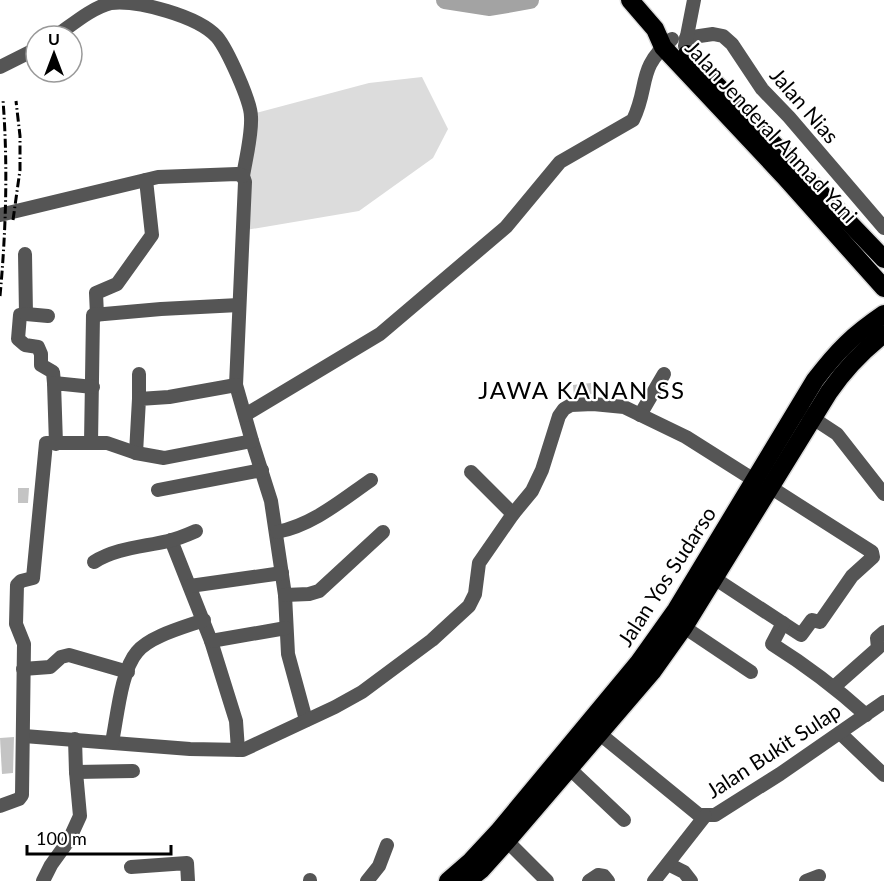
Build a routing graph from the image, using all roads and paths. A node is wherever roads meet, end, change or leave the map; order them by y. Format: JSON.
{"nodes":[{"id":1,"x":630,"y":0,"type":"edge"},
{"id":2,"x":694,"y":0,"type":"edge"},
{"id":3,"x":74,"y":24,"type":"edge"},
{"id":4,"x":676,"y":44,"type":"junction"},
{"id":5,"x":24,"y":55,"type":"edge"},
{"id":6,"x":0,"y":67,"type":"edge"},
{"id":7,"x":243,"y":176,"type":"junction"},
{"id":8,"x":146,"y":180,"type":"junction"},
{"id":9,"x":0,"y":215,"type":"edge"},
{"id":10,"x":884,"y":228,"type":"edge"},
{"id":11,"x":25,"y":254,"type":"dead end"},
{"id":12,"x":884,"y":259,"type":"edge"},
{"id":13,"x":884,"y":288,"type":"edge"},
{"id":14,"x":239,"y":305,"type":"junction"},
{"id":15,"x":26,"y":314,"type":"junction"},
{"id":16,"x":884,"y":314,"type":"edge"},
{"id":17,"x":97,"y":315,"type":"junction"},
{"id":18,"x":48,"y":316,"type":"dead end"},
{"id":19,"x":884,"y":334,"type":"edge"},
{"id":20,"x":139,"y":374,"type":"dead end"},
{"id":21,"x":664,"y":374,"type":"dead end"},
{"id":22,"x":54,"y":383,"type":"junction"},
{"id":23,"x":236,"y":385,"type":"junction"},
{"id":24,"x":93,"y":387,"type":"junction"},
{"id":25,"x":139,"y":399,"type":"junction"},
{"id":26,"x":806,"y":413,"type":"junction"},
{"id":27,"x":245,"y":415,"type":"junction"},
{"id":28,"x":640,"y":415,"type":"junction"},
{"id":29,"x":252,"y":441,"type":"junction"},
{"id":30,"x":91,"y":443,"type":"junction"},
{"id":31,"x":56,"y":444,"type":"junction"},
{"id":32,"x":135,"y":453,"type":"junction"},
{"id":33,"x":262,"y":470,"type":"junction"},
{"id":34,"x":471,"y":472,"type":"dead end"},
{"id":35,"x":371,"y":480,"type":"dead end"},
{"id":36,"x":762,"y":483,"type":"junction"},
{"id":37,"x":158,"y":490,"type":"dead end"},
{"id":38,"x":884,"y":494,"type":"edge"},
{"id":39,"x":513,"y":514,"type":"junction"},
{"id":40,"x":196,"y":531,"type":"dead end"},
{"id":41,"x":277,"y":532,"type":"junction"},
{"id":42,"x":383,"y":532,"type":"dead end"},
{"id":43,"x":171,"y":540,"type":"junction"},
{"id":44,"x":94,"y":562,"type":"dead end"},
{"id":45,"x":282,"y":573,"type":"junction"},
{"id":46,"x":714,"y":578,"type":"junction"},
{"id":47,"x":190,"y":586,"type":"junction"},
{"id":48,"x":285,"y":595,"type":"junction"},
{"id":49,"x":204,"y":620,"type":"junction"},
{"id":50,"x":783,"y":623,"type":"junction"},
{"id":51,"x":684,"y":627,"type":"junction"},
{"id":52,"x":286,"y":628,"type":"junction"},
{"id":53,"x":884,"y":632,"type":"edge"},
{"id":54,"x":211,"y":641,"type":"junction"},
{"id":55,"x":23,"y":669,"type":"junction"},
{"id":56,"x":128,"y":672,"type":"junction"},
{"id":57,"x":751,"y":672,"type":"dead end"},
{"id":58,"x":835,"y":687,"type":"junction"},
{"id":59,"x":884,"y":702,"type":"edge"},
{"id":60,"x":866,"y":715,"type":"junction"},
{"id":61,"x":306,"y":720,"type":"junction"},
{"id":62,"x":594,"y":728,"type":"junction"},
{"id":63,"x":840,"y":734,"type":"junction"},
{"id":64,"x":24,"y":736,"type":"junction"},
{"id":65,"x":75,"y":739,"type":"junction"},
{"id":66,"x":112,"y":742,"type":"junction"},
{"id":67,"x":238,"y":750,"type":"junction"},
{"id":68,"x":570,"y":769,"type":"junction"},
{"id":69,"x":133,"y":771,"type":"dead end"},
{"id":70,"x":76,"y":772,"type":"junction"},
{"id":71,"x":884,"y":775,"type":"edge"},
{"id":72,"x":0,"y":806,"type":"edge"},
{"id":73,"x":705,"y":816,"type":"junction"},
{"id":74,"x":624,"y":820,"type":"dead end"},
{"id":75,"x":507,"y":841,"type":"junction"},
{"id":76,"x":387,"y":845,"type":"dead end"},
{"id":77,"x":668,"y":864,"type":"junction"},
{"id":78,"x":131,"y":867,"type":"dead end"},
{"id":79,"x":44,"y":881,"type":"edge"},
{"id":80,"x":188,"y":881,"type":"edge"},
{"id":81,"x":368,"y":881,"type":"edge"},
{"id":82,"x":448,"y":881,"type":"edge"},
{"id":83,"x":467,"y":881,"type":"edge"},
{"id":84,"x":547,"y":881,"type":"edge"},
{"id":85,"x":589,"y":881,"type":"edge"},
{"id":86,"x":608,"y":881,"type":"edge"},
{"id":87,"x":654,"y":881,"type":"edge"},
{"id":88,"x":691,"y":881,"type":"edge"}],
"edges":[{"from":1,"to":4,"type":"highway","name":"Jalan Jenderal Ahmad Yani"},
{"from":2,"to":4,"type":"street"},
{"from":3,"to":7,"type":"street"},
{"from":4,"to":10,"type":"street","name":"Jalan Nias"},
{"from":4,"to":12,"type":"highway","name":"Jalan Jenderal Ahmad Yani"},
{"from":4,"to":13,"type":"highway","name":"Jalan Jenderal Ahmad Yani"},
{"from":4,"to":27,"type":"street"},
{"from":5,"to":6,"type":"street"},
{"from":7,"to":8,"type":"street"},
{"from":7,"to":14,"type":"street"},
{"from":8,"to":9,"type":"street"},
{"from":8,"to":17,"type":"street"},
{"from":11,"to":15,"type":"street"},
{"from":14,"to":17,"type":"street"},
{"from":14,"to":23,"type":"street"},
{"from":15,"to":18,"type":"street"},
{"from":15,"to":22,"type":"street"},
{"from":16,"to":26,"type":"highway","name":"Jalan Yos Sudarso"},
{"from":17,"to":24,"type":"street"},
{"from":19,"to":26,"type":"highway","name":"Jalan Yos Sudarso"},
{"from":20,"to":25,"type":"street"},
{"from":21,"to":28,"type":"street"},
{"from":22,"to":24,"type":"street"},
{"from":22,"to":31,"type":"street"},
{"from":23,"to":25,"type":"street"},
{"from":23,"to":27,"type":"street"},
{"from":24,"to":30,"type":"street"},
{"from":25,"to":32,"type":"street"},
{"from":26,"to":36,"type":"highway","name":"Jalan Yos Sudarso"},
{"from":26,"to":38,"type":"street"},
{"from":27,"to":29,"type":"street"},
{"from":28,"to":36,"type":"street"},
{"from":28,"to":39,"type":"street"},
{"from":29,"to":32,"type":"street"},
{"from":29,"to":33,"type":"street"},
{"from":30,"to":31,"type":"street"},
{"from":30,"to":32,"type":"street"},
{"from":31,"to":55,"type":"street"},
{"from":33,"to":37,"type":"street"},
{"from":33,"to":41,"type":"street"},
{"from":34,"to":39,"type":"street"},
{"from":35,"to":41,"type":"street"},
{"from":36,"to":46,"type":"highway","name":"Jalan Yos Sudarso"},
{"from":36,"to":50,"type":"street"},
{"from":36,"to":62,"type":"highway","name":"Jalan Yos Sudarso"},
{"from":39,"to":61,"type":"street"},
{"from":40,"to":43,"type":"street"},
{"from":41,"to":45,"type":"street"},
{"from":42,"to":48,"type":"street"},
{"from":43,"to":44,"type":"street"},
{"from":43,"to":47,"type":"street"},
{"from":45,"to":47,"type":"street"},
{"from":45,"to":48,"type":"street"},
{"from":46,"to":50,"type":"street"},
{"from":46,"to":51,"type":"highway","name":"Jalan Yos Sudarso"},
{"from":47,"to":49,"type":"street"},
{"from":48,"to":52,"type":"street"},
{"from":49,"to":54,"type":"street"},
{"from":49,"to":56,"type":"street"},
{"from":50,"to":58,"type":"street"},
{"from":51,"to":57,"type":"street"},
{"from":51,"to":62,"type":"highway","name":"Jalan Yos Sudarso"},
{"from":52,"to":54,"type":"street"},
{"from":52,"to":61,"type":"street"},
{"from":53,"to":58,"type":"street"},
{"from":54,"to":67,"type":"street"},
{"from":55,"to":56,"type":"street"},
{"from":55,"to":64,"type":"street"},
{"from":56,"to":66,"type":"street"},
{"from":58,"to":60,"type":"street"},
{"from":59,"to":60,"type":"street","name":"Jalan Bukit Sulap"},
{"from":60,"to":63,"type":"street","name":"Jalan Bukit Sulap"},
{"from":61,"to":67,"type":"street"},
{"from":62,"to":68,"type":"highway","name":"Jalan Yos Sudarso"},
{"from":62,"to":73,"type":"street","name":"Jalan Bukit Sulap"},
{"from":62,"to":82,"type":"highway","name":"Jalan Yos Sudarso"},
{"from":63,"to":71,"type":"street"},
{"from":63,"to":73,"type":"street","name":"Jalan Bukit Sulap"},
{"from":64,"to":65,"type":"street"},
{"from":64,"to":72,"type":"street"},
{"from":65,"to":66,"type":"street"},
{"from":65,"to":70,"type":"street"},
{"from":66,"to":67,"type":"street"},
{"from":68,"to":74,"type":"street"},
{"from":68,"to":75,"type":"highway","name":"Jalan Yos Sudarso"},
{"from":69,"to":70,"type":"street"},
{"from":70,"to":79,"type":"street"},
{"from":73,"to":77,"type":"street"},
{"from":75,"to":83,"type":"highway","name":"Jalan Yos Sudarso"},
{"from":75,"to":84,"type":"street"},
{"from":76,"to":81,"type":"street"},
{"from":77,"to":87,"type":"street"},
{"from":77,"to":88,"type":"street"},
{"from":78,"to":80,"type":"street"},
{"from":85,"to":86,"type":"street"}]}
